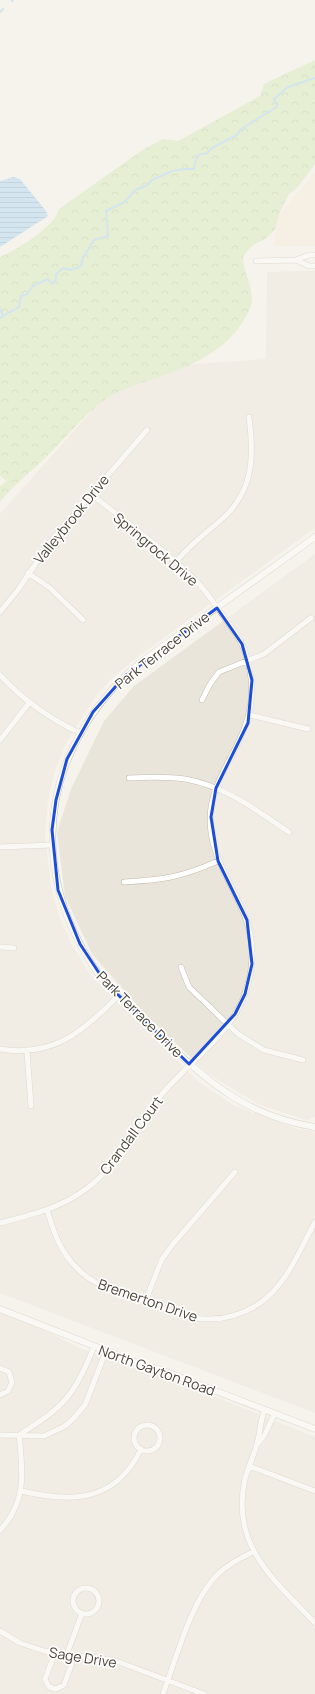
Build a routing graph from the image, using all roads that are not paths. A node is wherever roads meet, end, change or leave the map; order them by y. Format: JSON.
{"nodes":[{"id":1,"x":315,"y":255,"type":"edge"},
{"id":2,"x":256,"y":260,"type":"dead end"},
{"id":3,"x":296,"y":260,"type":"junction"},
{"id":4,"x":315,"y":266,"type":"edge"},
{"id":5,"x":249,"y":417,"type":"dead end"},
{"id":6,"x":147,"y":430,"type":"dead end"},
{"id":7,"x":91,"y":494,"type":"junction"},
{"id":8,"x":315,"y":537,"type":"edge"},
{"id":9,"x":175,"y":563,"type":"junction"},
{"id":10,"x":28,"y":573,"type":"junction"},
{"id":11,"x":217,"y":608,"type":"junction"},
{"id":12,"x":0,"y":612,"type":"edge"},
{"id":13,"x":311,"y":618,"type":"dead end"},
{"id":14,"x":83,"y":620,"type":"dead end"},
{"id":15,"x":248,"y":662,"type":"junction"},
{"id":16,"x":0,"y":675,"type":"edge"},
{"id":17,"x":202,"y":700,"type":"dead end"},
{"id":18,"x":29,"y":703,"type":"junction"},
{"id":19,"x":250,"y":715,"type":"junction"},
{"id":20,"x":308,"y":729,"type":"dead end"},
{"id":21,"x":80,"y":733,"type":"junction"},
{"id":22,"x":0,"y":740,"type":"edge"},
{"id":23,"x":129,"y":778,"type":"dead end"},
{"id":24,"x":216,"y":788,"type":"junction"},
{"id":25,"x":289,"y":832,"type":"dead end"},
{"id":26,"x":52,"y":845,"type":"junction"},
{"id":27,"x":0,"y":847,"type":"edge"},
{"id":28,"x":218,"y":862,"type":"junction"},
{"id":29,"x":124,"y":882,"type":"dead end"},
{"id":30,"x":0,"y":947,"type":"edge"},
{"id":31,"x":14,"y":948,"type":"dead end"},
{"id":32,"x":181,"y":967,"type":"dead end"},
{"id":33,"x":118,"y":996,"type":"junction"},
{"id":34,"x":228,"y":1024,"type":"junction"},
{"id":35,"x":0,"y":1049,"type":"edge"},
{"id":36,"x":27,"y":1051,"type":"junction"},
{"id":37,"x":303,"y":1060,"type":"dead end"},
{"id":38,"x":190,"y":1064,"type":"junction"},
{"id":39,"x":31,"y":1106,"type":"dead end"},
{"id":40,"x":315,"y":1127,"type":"edge"},
{"id":41,"x":235,"y":1172,"type":"dead end"},
{"id":42,"x":47,"y":1210,"type":"junction"},
{"id":43,"x":315,"y":1222,"type":"edge"},
{"id":44,"x":0,"y":1223,"type":"edge"},
{"id":45,"x":145,"y":1302,"type":"junction"},
{"id":46,"x":0,"y":1309,"type":"edge"},
{"id":47,"x":94,"y":1347,"type":"junction"},
{"id":48,"x":106,"y":1351,"type":"junction"},
{"id":49,"x":0,"y":1368,"type":"edge"},
{"id":50,"x":0,"y":1395,"type":"edge"},
{"id":51,"x":264,"y":1411,"type":"junction"},
{"id":52,"x":274,"y":1415,"type":"junction"},
{"id":53,"x":315,"y":1429,"type":"edge"},
{"id":54,"x":0,"y":1435,"type":"edge"},
{"id":55,"x":19,"y":1435,"type":"junction"},
{"id":56,"x":256,"y":1445,"type":"junction"},
{"id":57,"x":141,"y":1449,"type":"junction"},
{"id":58,"x":249,"y":1466,"type":"junction"},
{"id":59,"x":21,"y":1491,"type":"junction"},
{"id":60,"x":315,"y":1491,"type":"edge"},
{"id":61,"x":1,"y":1527,"type":"edge"},
{"id":62,"x":253,"y":1552,"type":"junction"},
{"id":63,"x":82,"y":1613,"type":"junction"},
{"id":64,"x":315,"y":1623,"type":"edge"},
{"id":65,"x":0,"y":1631,"type":"edge"},
{"id":66,"x":55,"y":1652,"type":"junction"},
{"id":67,"x":67,"y":1654,"type":"junction"},
{"id":68,"x":75,"y":1655,"type":"junction"},
{"id":69,"x":168,"y":1680,"type":"junction"},
{"id":70,"x":163,"y":1694,"type":"edge"},
{"id":71,"x":204,"y":1694,"type":"edge"}],
"edges":[{"from":1,"to":3,"type":"street"},
{"from":2,"to":3,"type":"street"},
{"from":3,"to":4,"type":"street"},
{"from":5,"to":9,"type":"street"},
{"from":6,"to":7,"type":"street","name":"Valleybrook Drive"},
{"from":7,"to":9,"type":"street","name":"Springrock Drive"},
{"from":7,"to":10,"type":"street","name":"Valleybrook Drive"},
{"from":8,"to":11,"type":"street","name":"Park Terrace Drive"},
{"from":9,"to":11,"type":"street","name":"Springrock Drive"},
{"from":10,"to":12,"type":"street","name":"Valleybrook Drive"},
{"from":10,"to":14,"type":"street"},
{"from":11,"to":15,"type":"street","name":"Springrock Drive"},
{"from":11,"to":21,"type":"street","name":"Park Terrace Drive"},
{"from":13,"to":15,"type":"street"},
{"from":15,"to":17,"type":"street"},
{"from":15,"to":19,"type":"street","name":"Springrock Drive"},
{"from":16,"to":18,"type":"street"},
{"from":18,"to":21,"type":"street"},
{"from":18,"to":22,"type":"street"},
{"from":19,"to":20,"type":"street"},
{"from":19,"to":24,"type":"street","name":"Springrock Drive"},
{"from":21,"to":26,"type":"street","name":"Park Terrace Drive"},
{"from":23,"to":24,"type":"street"},
{"from":24,"to":25,"type":"street"},
{"from":24,"to":28,"type":"street","name":"Springrock Drive"},
{"from":26,"to":27,"type":"street"},
{"from":26,"to":33,"type":"street","name":"Park Terrace Drive"},
{"from":28,"to":29,"type":"street"},
{"from":28,"to":34,"type":"street","name":"Crandall Court"},
{"from":30,"to":31,"type":"street"},
{"from":32,"to":34,"type":"street"},
{"from":33,"to":36,"type":"street"},
{"from":33,"to":38,"type":"street","name":"Park Terrace Drive"},
{"from":34,"to":37,"type":"street"},
{"from":34,"to":38,"type":"street","name":"Crandall Court"},
{"from":35,"to":36,"type":"street"},
{"from":36,"to":39,"type":"street"},
{"from":38,"to":40,"type":"street","name":"Park Terrace Drive"},
{"from":38,"to":42,"type":"street","name":"Crandall Court"},
{"from":41,"to":45,"type":"street"},
{"from":42,"to":44,"type":"street","name":"Crandall Court"},
{"from":42,"to":45,"type":"street","name":"Bremerton Drive"},
{"from":43,"to":45,"type":"street","name":"Bremerton Drive"},
{"from":46,"to":47,"type":"street","name":"North Gayton Road"},
{"from":47,"to":48,"type":"street","name":"North Gayton Road"},
{"from":47,"to":55,"type":"street"},
{"from":48,"to":51,"type":"street","name":"North Gayton Road"},
{"from":48,"to":55,"type":"street"},
{"from":49,"to":50,"type":"street"},
{"from":51,"to":52,"type":"street","name":"North Gayton Road"},
{"from":51,"to":56,"type":"street"},
{"from":52,"to":53,"type":"street","name":"North Gayton Road"},
{"from":52,"to":56,"type":"street"},
{"from":54,"to":55,"type":"street"},
{"from":55,"to":59,"type":"street"},
{"from":56,"to":58,"type":"street"},
{"from":57,"to":57,"type":"street"},
{"from":57,"to":59,"type":"street"},
{"from":58,"to":60,"type":"street"},
{"from":58,"to":62,"type":"street"},
{"from":59,"to":61,"type":"street"},
{"from":62,"to":64,"type":"street"},
{"from":62,"to":69,"type":"street"},
{"from":63,"to":63,"type":"street"},
{"from":63,"to":67,"type":"street"},
{"from":65,"to":66,"type":"street","name":"Sage Drive"},
{"from":66,"to":67,"type":"street","name":"Sage Drive"},
{"from":66,"to":68,"type":"street"},
{"from":67,"to":68,"type":"street","name":"Sage Drive"},
{"from":68,"to":69,"type":"street","name":"Sage Drive"},
{"from":69,"to":70,"type":"street"},
{"from":69,"to":71,"type":"street","name":"Sage Drive"}]}
